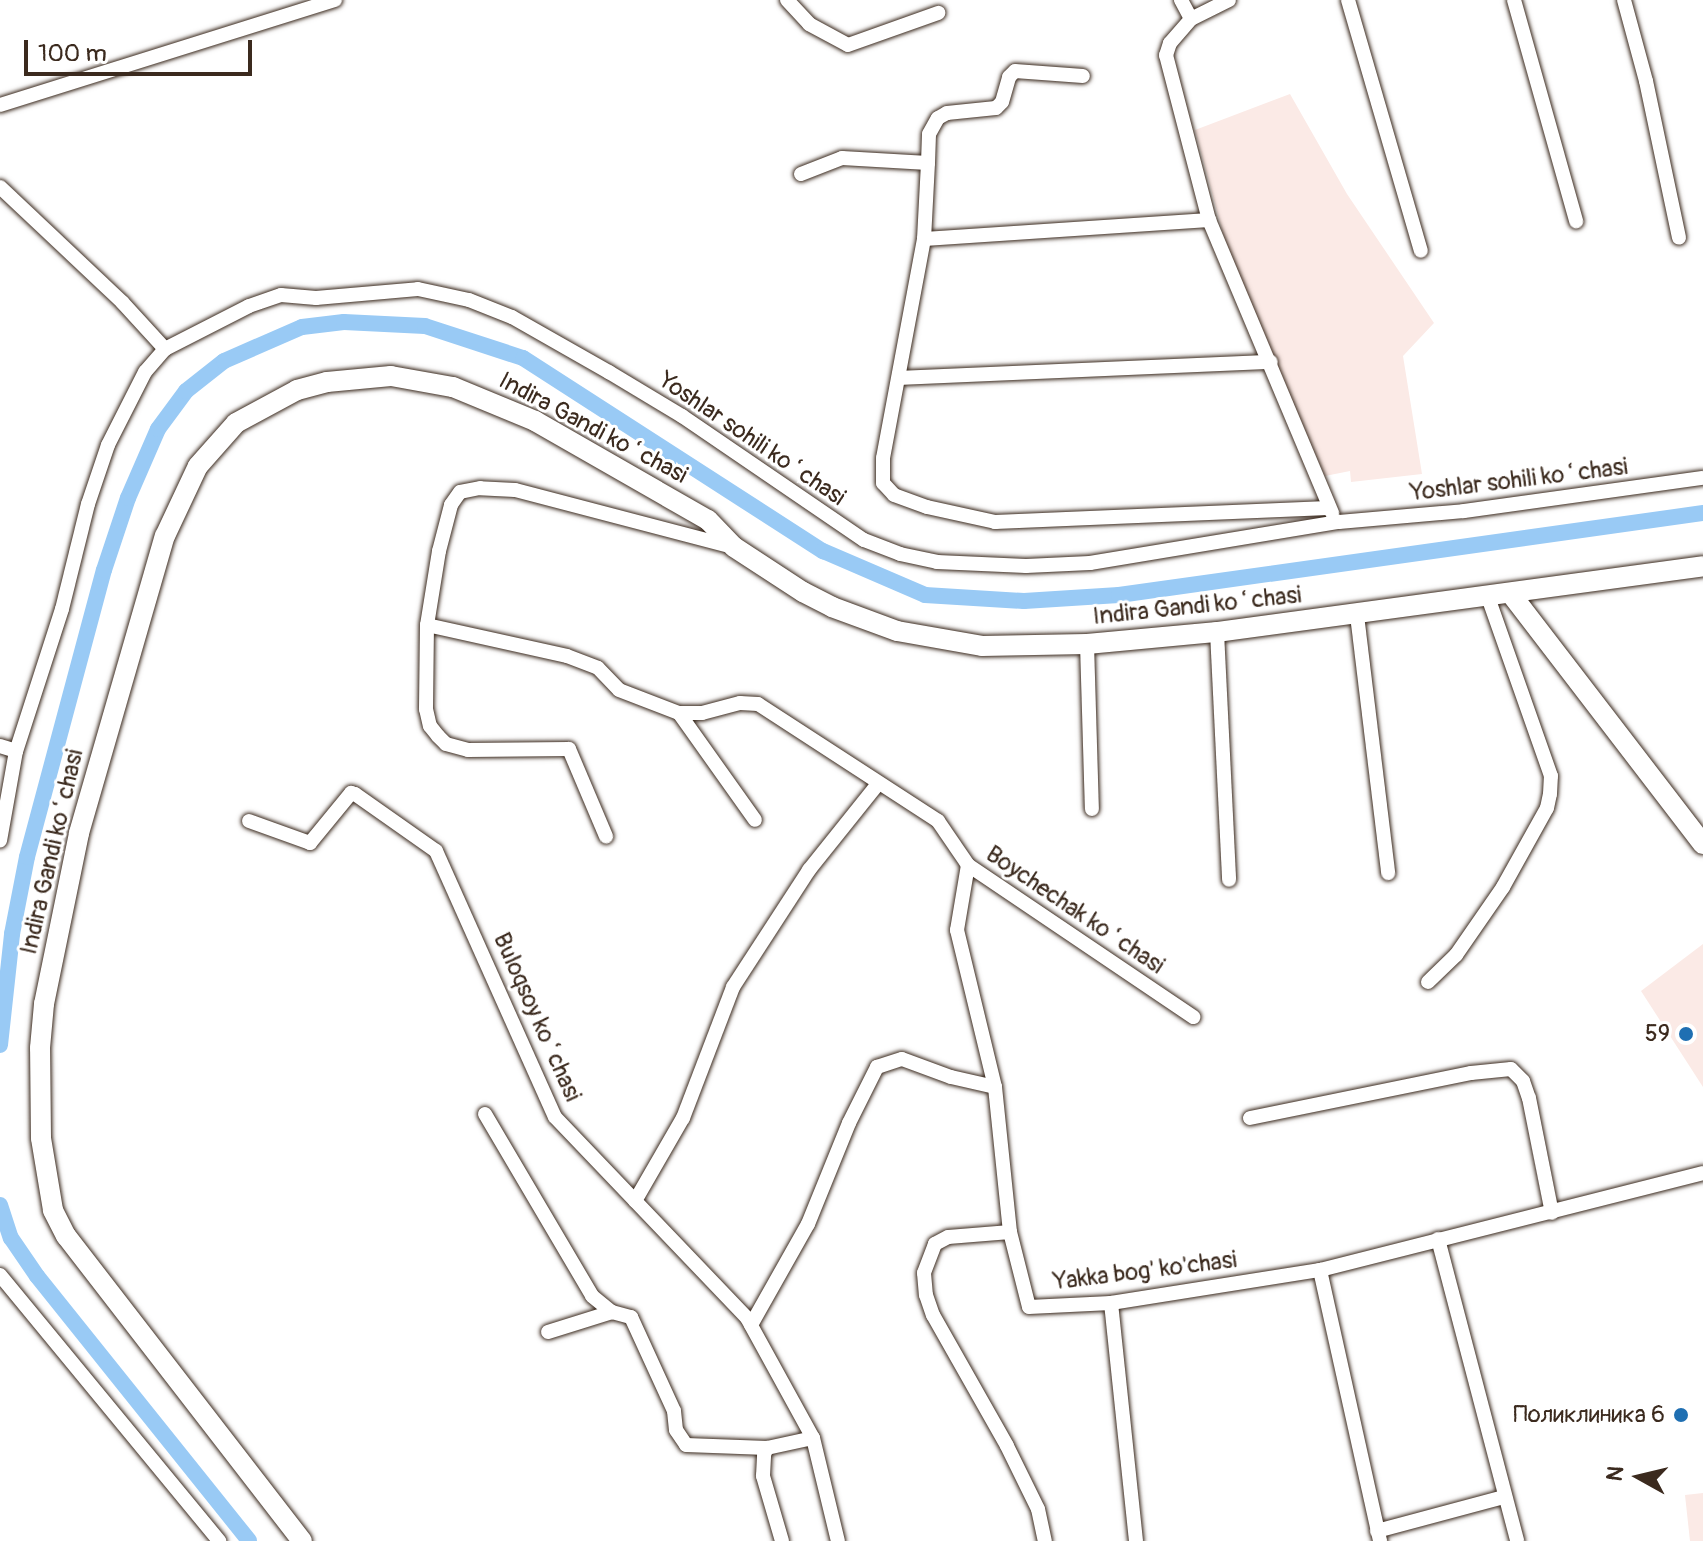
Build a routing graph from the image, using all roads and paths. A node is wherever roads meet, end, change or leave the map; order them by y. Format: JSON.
{"nodes":[{"id":1,"x":335,"y":0,"type":"edge"},
{"id":2,"x":787,"y":0,"type":"edge"},
{"id":3,"x":1181,"y":0,"type":"edge"},
{"id":4,"x":1229,"y":0,"type":"edge"},
{"id":5,"x":1348,"y":0,"type":"edge"},
{"id":6,"x":1514,"y":0,"type":"edge"},
{"id":7,"x":1624,"y":0,"type":"edge"},
{"id":8,"x":938,"y":13,"type":"dead end"},
{"id":9,"x":1191,"y":19,"type":"junction"},
{"id":10,"x":1083,"y":76,"type":"dead end"},
{"id":11,"x":0,"y":105,"type":"edge"},
{"id":12,"x":928,"y":163,"type":"junction"},
{"id":13,"x":801,"y":174,"type":"dead end"},
{"id":14,"x":0,"y":187,"type":"edge"},
{"id":15,"x":1209,"y":220,"type":"junction"},
{"id":16,"x":1576,"y":221,"type":"dead end"},
{"id":17,"x":1679,"y":238,"type":"dead end"},
{"id":18,"x":924,"y":239,"type":"junction"},
{"id":19,"x":1421,"y":251,"type":"dead end"},
{"id":20,"x":165,"y":349,"type":"junction"},
{"id":21,"x":1271,"y":362,"type":"junction"},
{"id":22,"x":899,"y":378,"type":"junction"},
{"id":23,"x":1703,"y":478,"type":"edge"},
{"id":24,"x":1328,"y":508,"type":"junction"},
{"id":25,"x":1339,"y":522,"type":"junction"},
{"id":26,"x":734,"y":547,"type":"junction"},
{"id":27,"x":1703,"y":566,"type":"edge"},
{"id":28,"x":1511,"y":594,"type":"junction"},
{"id":29,"x":1488,"y":597,"type":"junction"},
{"id":30,"x":1357,"y":615,"type":"junction"},
{"id":31,"x":427,"y":625,"type":"junction"},
{"id":32,"x":1217,"y":632,"type":"junction"},
{"id":33,"x":1087,"y":644,"type":"junction"},
{"id":34,"x":679,"y":713,"type":"junction"},
{"id":35,"x":0,"y":746,"type":"edge"},
{"id":36,"x":16,"y":751,"type":"junction"},
{"id":37,"x":878,"y":784,"type":"junction"},
{"id":38,"x":1092,"y":809,"type":"dead end"},
{"id":39,"x":755,"y":820,"type":"dead end"},
{"id":40,"x":249,"y":821,"type":"dead end"},
{"id":41,"x":606,"y":836,"type":"dead end"},
{"id":42,"x":0,"y":841,"type":"edge"},
{"id":43,"x":1703,"y":844,"type":"edge"},
{"id":44,"x":968,"y":865,"type":"junction"},
{"id":45,"x":1388,"y":873,"type":"dead end"},
{"id":46,"x":1229,"y":880,"type":"dead end"},
{"id":47,"x":1428,"y":982,"type":"dead end"},
{"id":48,"x":1193,"y":1017,"type":"dead end"},
{"id":49,"x":995,"y":1087,"type":"junction"},
{"id":50,"x":485,"y":1114,"type":"dead end"},
{"id":51,"x":1250,"y":1118,"type":"dead end"},
{"id":52,"x":1703,"y":1173,"type":"edge"},
{"id":53,"x":635,"y":1201,"type":"junction"},
{"id":54,"x":1552,"y":1213,"type":"junction"},
{"id":55,"x":1010,"y":1232,"type":"junction"},
{"id":56,"x":1438,"y":1239,"type":"junction"},
{"id":57,"x":1320,"y":1270,"type":"junction"},
{"id":58,"x":0,"y":1275,"type":"edge"},
{"id":59,"x":1111,"y":1303,"type":"junction"},
{"id":60,"x":612,"y":1312,"type":"junction"},
{"id":61,"x":751,"y":1325,"type":"junction"},
{"id":62,"x":548,"y":1332,"type":"dead end"},
{"id":63,"x":813,"y":1438,"type":"junction"},
{"id":64,"x":767,"y":1448,"type":"junction"},
{"id":65,"x":1504,"y":1497,"type":"junction"},
{"id":66,"x":1379,"y":1536,"type":"edge"},
{"id":67,"x":219,"y":1541,"type":"edge"},
{"id":68,"x":302,"y":1541,"type":"edge"},
{"id":69,"x":782,"y":1541,"type":"edge"},
{"id":70,"x":838,"y":1541,"type":"edge"},
{"id":71,"x":1045,"y":1541,"type":"edge"},
{"id":72,"x":1136,"y":1541,"type":"edge"},
{"id":73,"x":1517,"y":1541,"type":"edge"}],
"edges":[{"from":1,"to":11,"type":"street"},
{"from":2,"to":8,"type":"street"},
{"from":3,"to":9,"type":"street"},
{"from":4,"to":9,"type":"street"},
{"from":5,"to":19,"type":"street"},
{"from":6,"to":16,"type":"street"},
{"from":7,"to":17,"type":"street"},
{"from":9,"to":15,"type":"street"},
{"from":10,"to":12,"type":"street","name":"Yoshlar sohili koʻchasi"},
{"from":12,"to":13,"type":"street"},
{"from":12,"to":18,"type":"street","name":"Yoshlar sohili koʻchasi"},
{"from":14,"to":20,"type":"street"},
{"from":15,"to":18,"type":"street"},
{"from":15,"to":21,"type":"street"},
{"from":18,"to":22,"type":"street","name":"Yoshlar sohili koʻchasi"},
{"from":20,"to":25,"type":"street","name":"Yoshlar sohili koʻchasi"},
{"from":20,"to":36,"type":"street"},
{"from":21,"to":22,"type":"street"},
{"from":21,"to":24,"type":"street"},
{"from":22,"to":24,"type":"street","name":"Yoshlar sohili koʻchasi"},
{"from":23,"to":25,"type":"street","name":"Yoshlar sohili koʻchasi"},
{"from":24,"to":25,"type":"street"},
{"from":26,"to":31,"type":"street"},
{"from":26,"to":33,"type":"street","name":"Indira Gandi koʻchasi"},
{"from":26,"to":68,"type":"street","name":"Indira Gandi koʻchasi"},
{"from":27,"to":28,"type":"street","name":"Indira Gandi koʻchasi"},
{"from":28,"to":29,"type":"street","name":"Indira Gandi koʻchasi"},
{"from":28,"to":43,"type":"street"},
{"from":29,"to":30,"type":"street","name":"Indira Gandi koʻchasi"},
{"from":29,"to":47,"type":"street"},
{"from":30,"to":32,"type":"street","name":"Indira Gandi koʻchasi"},
{"from":30,"to":45,"type":"street"},
{"from":31,"to":34,"type":"street","name":"Boychechak koʻchasi"},
{"from":31,"to":41,"type":"street"},
{"from":32,"to":33,"type":"street","name":"Indira Gandi koʻchasi"},
{"from":32,"to":46,"type":"street"},
{"from":33,"to":38,"type":"street"},
{"from":34,"to":37,"type":"street","name":"Boychechak koʻchasi"},
{"from":34,"to":39,"type":"street"},
{"from":35,"to":36,"type":"street"},
{"from":36,"to":42,"type":"street"},
{"from":37,"to":44,"type":"street","name":"Boychechak koʻchasi"},
{"from":37,"to":53,"type":"street"},
{"from":40,"to":53,"type":"street","name":"Buloqsoy koʻchasi"},
{"from":44,"to":48,"type":"street","name":"Boychechak koʻchasi"},
{"from":44,"to":49,"type":"street","name":"Yakka bog' ko'chasi"},
{"from":49,"to":55,"type":"street","name":"Yakka bog' ko'chasi"},
{"from":49,"to":61,"type":"street"},
{"from":50,"to":60,"type":"street"},
{"from":51,"to":54,"type":"street"},
{"from":52,"to":54,"type":"street","name":"Yakka bog' ko'chasi"},
{"from":53,"to":61,"type":"street","name":"Buloqsoy koʻchasi"},
{"from":54,"to":56,"type":"street","name":"Yakka bog' ko'chasi"},
{"from":55,"to":59,"type":"street","name":"Yakka bog' ko'chasi"},
{"from":55,"to":71,"type":"street"},
{"from":56,"to":57,"type":"street","name":"Yakka bog' ko'chasi"},
{"from":56,"to":65,"type":"street"},
{"from":57,"to":59,"type":"street","name":"Yakka bog' ko'chasi"},
{"from":57,"to":66,"type":"street"},
{"from":58,"to":67,"type":"street"},
{"from":59,"to":72,"type":"street"},
{"from":60,"to":62,"type":"street"},
{"from":60,"to":64,"type":"street"},
{"from":61,"to":63,"type":"street","name":"Buloqsoy koʻchasi"},
{"from":63,"to":64,"type":"street"},
{"from":63,"to":70,"type":"street","name":"Buloqsoy koʻchasi"},
{"from":64,"to":69,"type":"street"},
{"from":65,"to":66,"type":"street"},
{"from":65,"to":73,"type":"street"}]}
